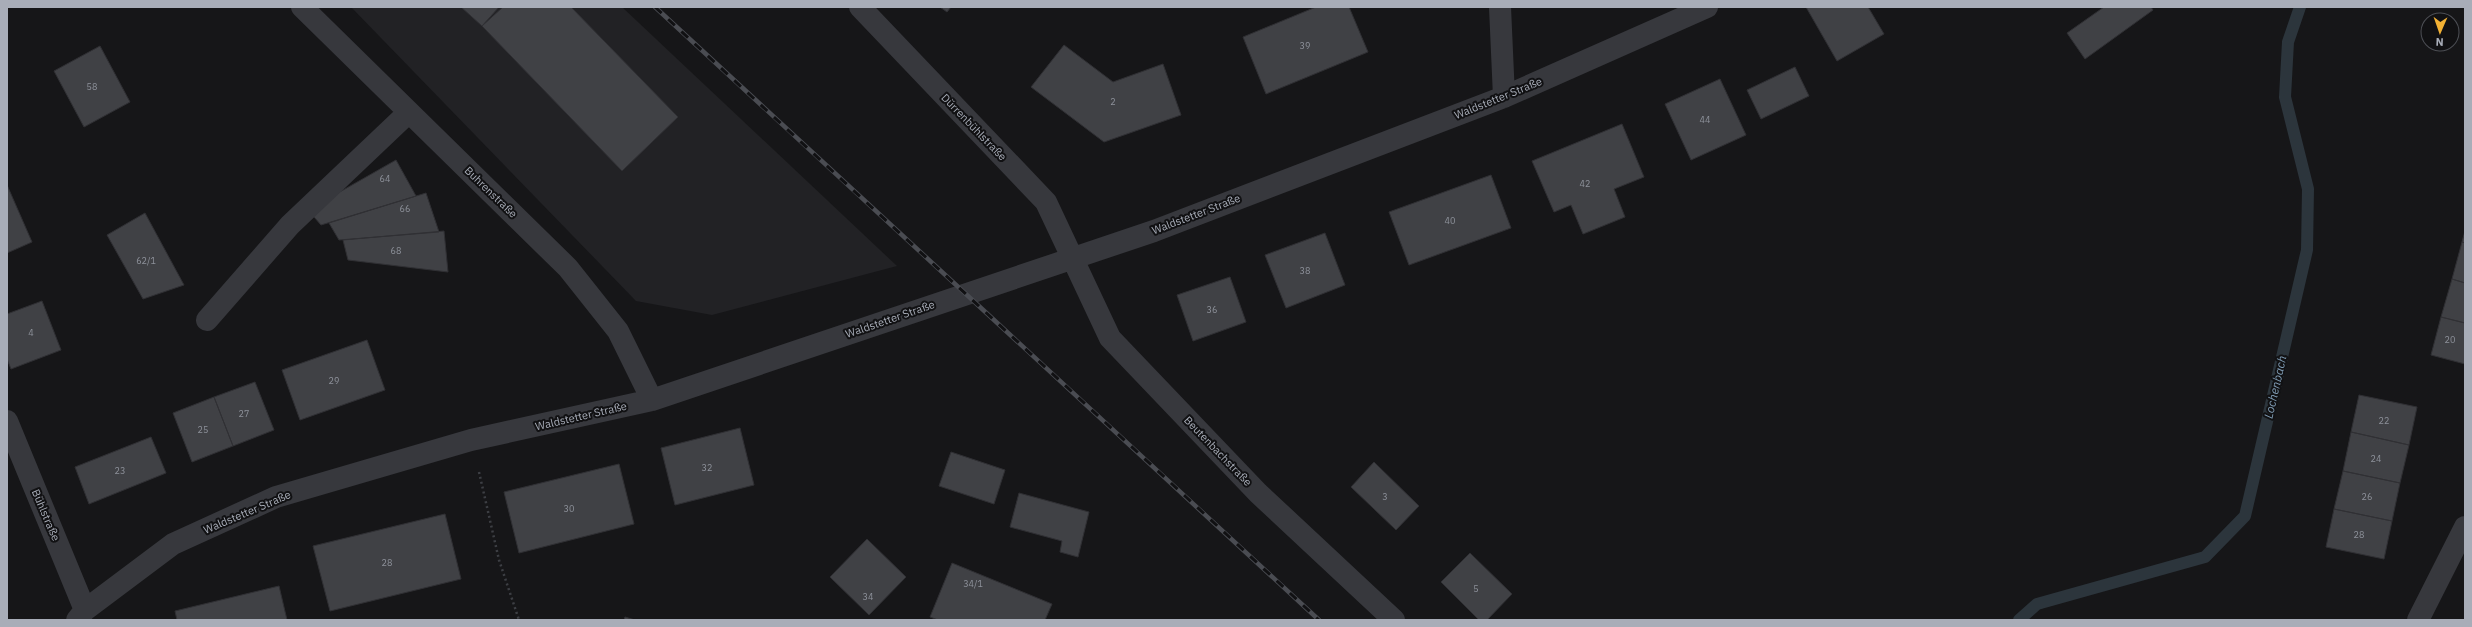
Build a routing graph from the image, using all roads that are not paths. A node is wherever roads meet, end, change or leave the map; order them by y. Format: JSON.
{"nodes":[{"id":1,"x":302,"y":7,"type":"edge"},
{"id":2,"x":860,"y":7,"type":"edge"},
{"id":3,"x":1500,"y":7,"type":"edge"},
{"id":4,"x":1707,"y":7,"type":"edge"},
{"id":5,"x":1504,"y":97,"type":"junction"},
{"id":6,"x":409,"y":112,"type":"junction"},
{"id":7,"x":1072,"y":258,"type":"junction"},
{"id":8,"x":207,"y":320,"type":"dead end"},
{"id":9,"x":652,"y":400,"type":"junction"},
{"id":10,"x":7,"y":421,"type":"edge"},
{"id":11,"x":2465,"y":527,"type":"edge"},
{"id":12,"x":81,"y":615,"type":"edge"},
{"id":13,"x":1394,"y":620,"type":"edge"},
{"id":14,"x":2418,"y":620,"type":"edge"}],
"edges":[{"from":1,"to":6,"type":"street","name":"Buhrenstraße"},
{"from":2,"to":7,"type":"street","name":"Dürrenbühlstraße"},
{"from":3,"to":5,"type":"street"},
{"from":4,"to":5,"type":"street","name":"Waldstetter Straße"},
{"from":5,"to":7,"type":"street","name":"Waldstetter Straße"},
{"from":6,"to":8,"type":"street"},
{"from":6,"to":9,"type":"street","name":"Buhrenstraße"},
{"from":7,"to":9,"type":"street","name":"Waldstetter Straße"},
{"from":7,"to":13,"type":"street","name":"Beutenbachstraße"},
{"from":9,"to":12,"type":"street","name":"Waldstetter Straße"},
{"from":10,"to":12,"type":"street","name":"Bühlstraße"},
{"from":11,"to":14,"type":"street"}]}
